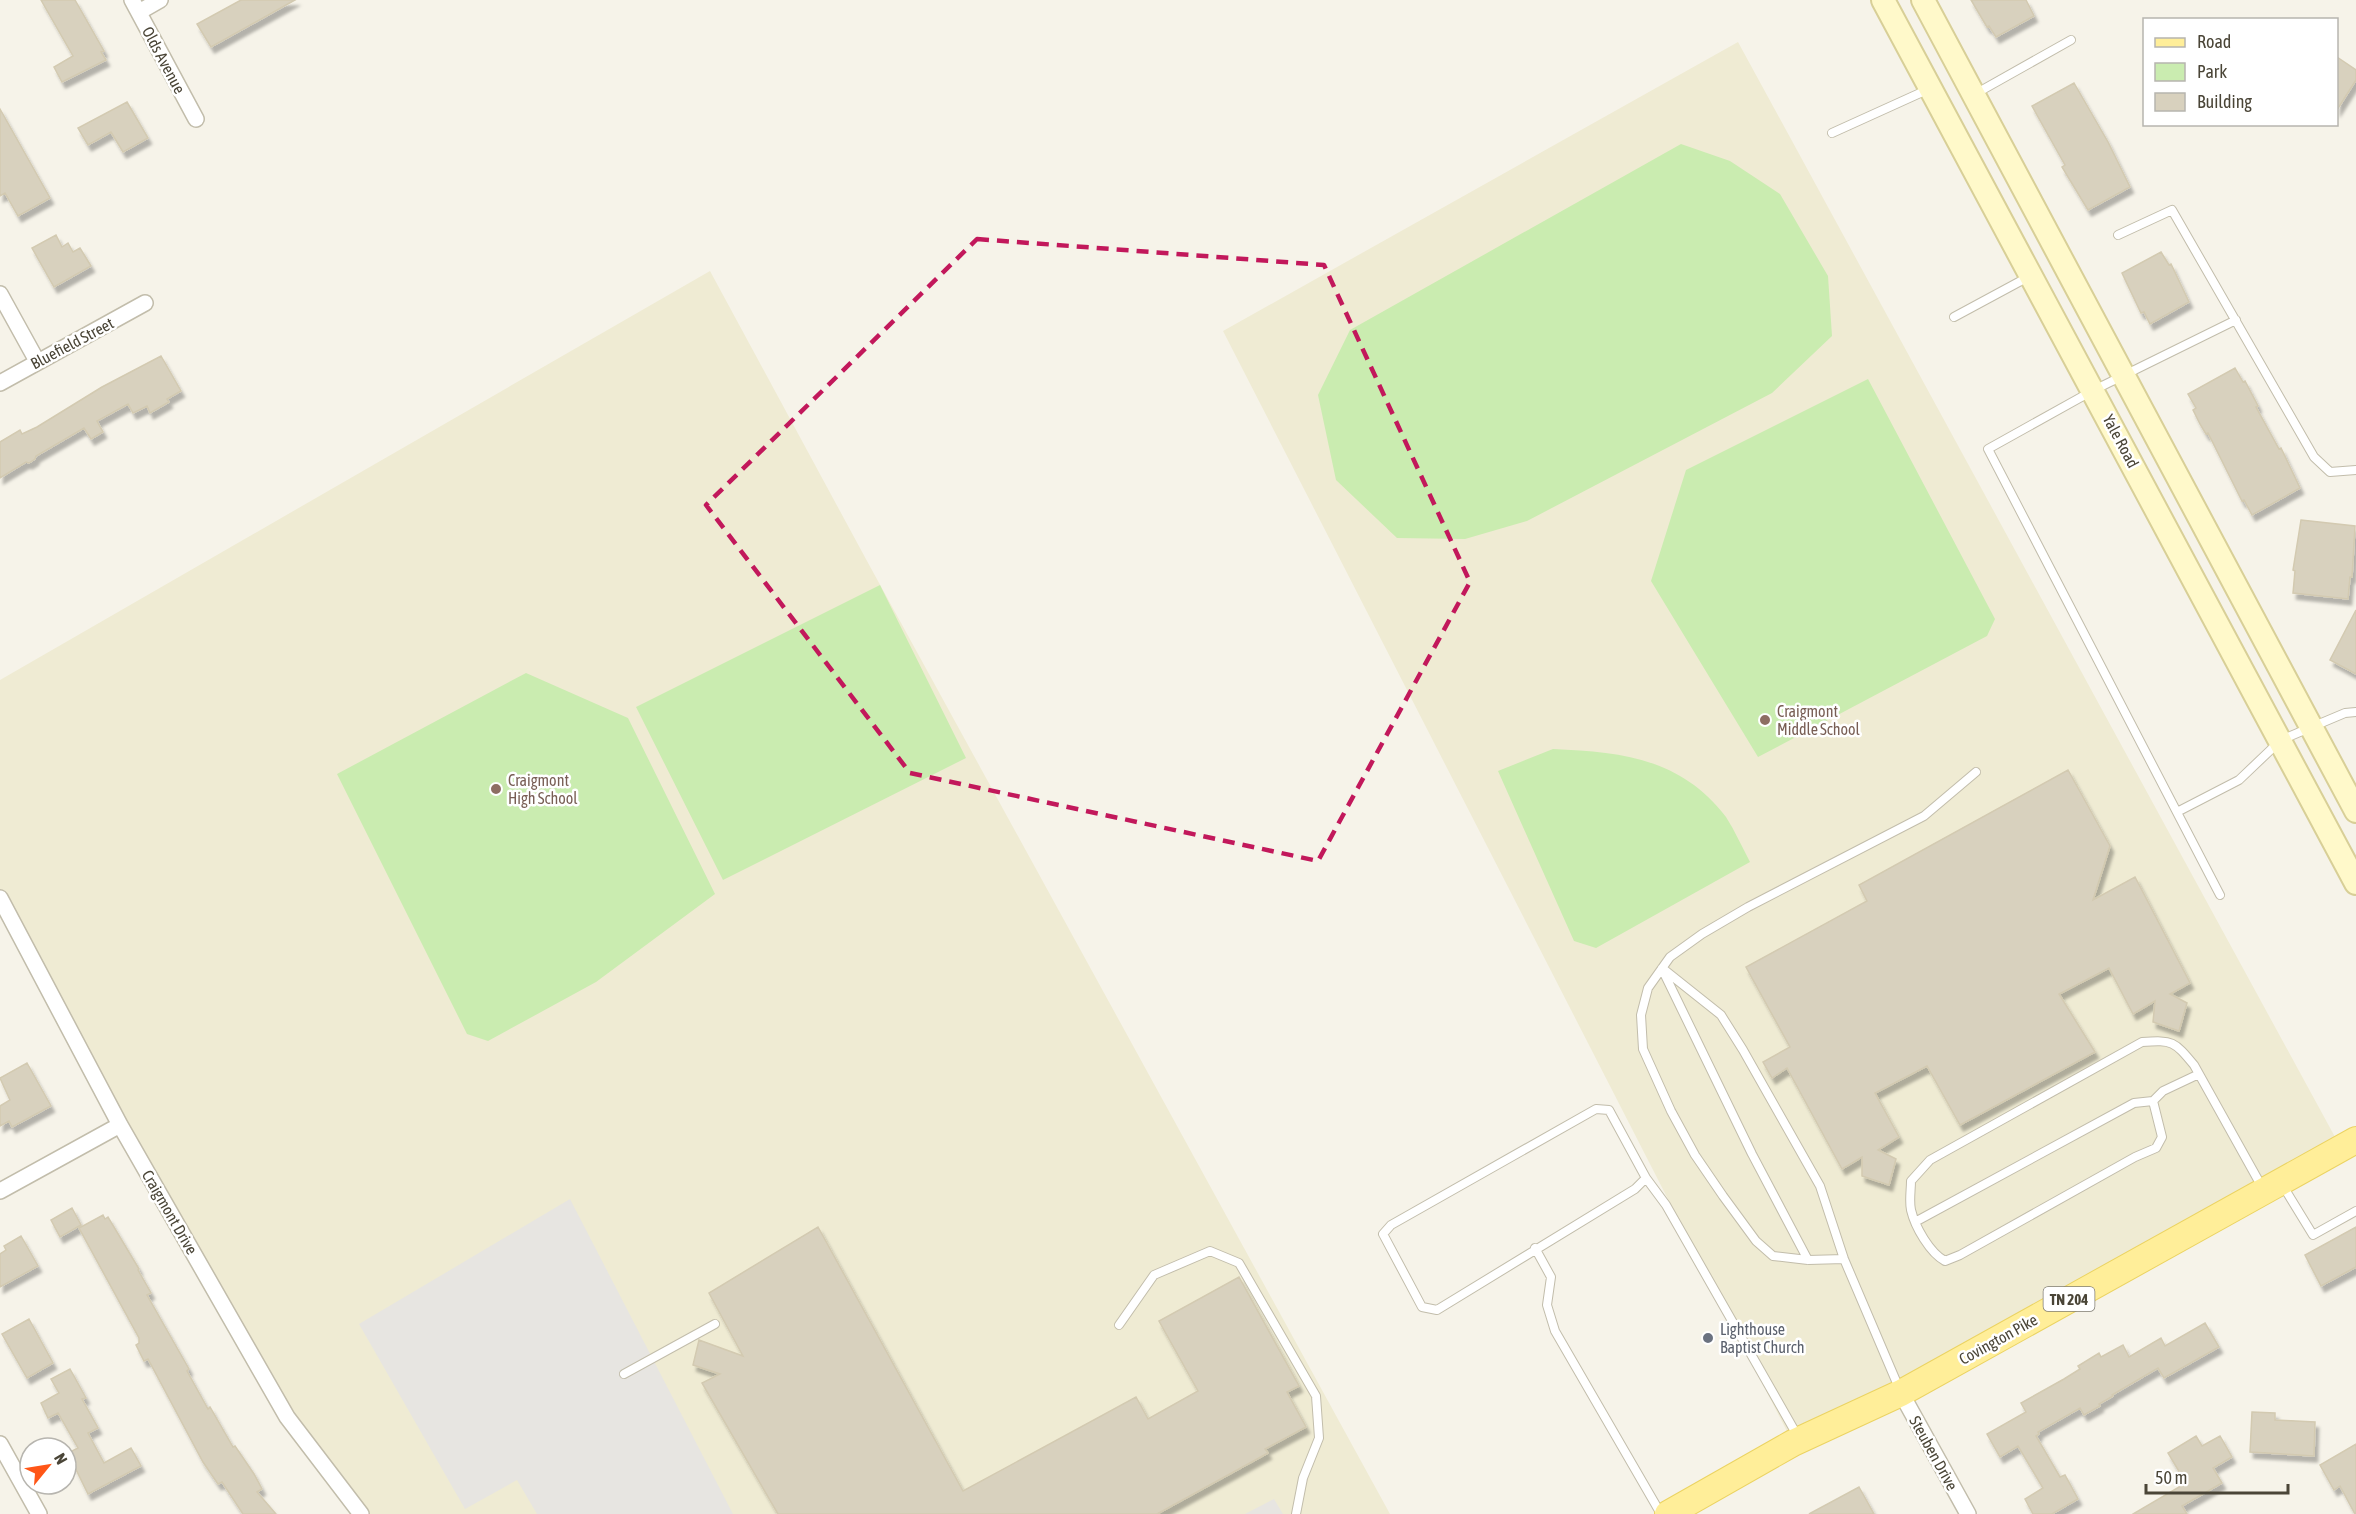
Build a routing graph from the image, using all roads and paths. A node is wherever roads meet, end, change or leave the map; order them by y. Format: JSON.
{"nodes":[{"id":1,"x":160,"y":0,"type":"edge"},
{"id":2,"x":1883,"y":0,"type":"edge"},
{"id":3,"x":1923,"y":0,"type":"edge"},
{"id":4,"x":136,"y":6,"type":"edge"},
{"id":5,"x":2071,"y":40,"type":"dead end"},
{"id":6,"x":1931,"y":89,"type":"junction"},
{"id":7,"x":1974,"y":95,"type":"junction"},
{"id":8,"x":196,"y":119,"type":"dead end"},
{"id":9,"x":1832,"y":133,"type":"dead end"},
{"id":10,"x":2118,"y":235,"type":"dead end"},
{"id":11,"x":2031,"y":275,"type":"junction"},
{"id":12,"x":0,"y":294,"type":"edge"},
{"id":13,"x":145,"y":303,"type":"dead end"},
{"id":14,"x":1954,"y":317,"type":"dead end"},
{"id":15,"x":2236,"y":320,"type":"junction"},
{"id":16,"x":37,"y":361,"type":"junction"},
{"id":17,"x":2125,"y":375,"type":"junction"},
{"id":18,"x":0,"y":383,"type":"edge"},
{"id":19,"x":2094,"y":390,"type":"junction"},
{"id":20,"x":2356,"y":470,"type":"edge"},
{"id":21,"x":2356,"y":712,"type":"edge"},
{"id":22,"x":2313,"y":727,"type":"junction"},
{"id":23,"x":2281,"y":740,"type":"junction"},
{"id":24,"x":1976,"y":772,"type":"dead end"},
{"id":25,"x":2356,"y":811,"type":"edge"},
{"id":26,"x":2177,"y":812,"type":"junction"},
{"id":27,"x":2356,"y":883,"type":"edge"},
{"id":28,"x":2220,"y":895,"type":"dead end"},
{"id":29,"x":0,"y":898,"type":"edge"},
{"id":30,"x":1662,"y":968,"type":"junction"},
{"id":31,"x":2199,"y":1074,"type":"junction"},
{"id":32,"x":2153,"y":1101,"type":"junction"},
{"id":33,"x":120,"y":1125,"type":"junction"},
{"id":34,"x":2356,"y":1140,"type":"edge"},
{"id":35,"x":1646,"y":1178,"type":"junction"},
{"id":36,"x":2273,"y":1186,"type":"junction"},
{"id":37,"x":0,"y":1191,"type":"edge"},
{"id":38,"x":2356,"y":1211,"type":"edge"},
{"id":39,"x":1915,"y":1222,"type":"junction"},
{"id":40,"x":1535,"y":1248,"type":"junction"},
{"id":41,"x":1844,"y":1259,"type":"junction"},
{"id":42,"x":1808,"y":1260,"type":"junction"},
{"id":43,"x":715,"y":1324,"type":"dead end"},
{"id":44,"x":1119,"y":1324,"type":"dead end"},
{"id":45,"x":624,"y":1374,"type":"dead end"},
{"id":46,"x":1901,"y":1393,"type":"junction"},
{"id":47,"x":1800,"y":1440,"type":"junction"},
{"id":48,"x":0,"y":1444,"type":"edge"},
{"id":49,"x":39,"y":1514,"type":"edge"},
{"id":50,"x":361,"y":1514,"type":"edge"},
{"id":51,"x":1296,"y":1514,"type":"edge"},
{"id":52,"x":1661,"y":1514,"type":"edge"},
{"id":53,"x":1668,"y":1514,"type":"edge"},
{"id":54,"x":1968,"y":1514,"type":"edge"}],
"edges":[{"from":1,"to":4,"type":"street"},
{"from":2,"to":6,"type":"main road","name":"Yale Road"},
{"from":3,"to":7,"type":"main road","name":"Yale Road"},
{"from":4,"to":8,"type":"street","name":"Olds Avenue"},
{"from":5,"to":7,"type":"lane"},
{"from":6,"to":9,"type":"lane"},
{"from":6,"to":11,"type":"main road","name":"Yale Road"},
{"from":7,"to":17,"type":"main road","name":"Yale Road"},
{"from":10,"to":15,"type":"lane"},
{"from":11,"to":14,"type":"lane"},
{"from":11,"to":19,"type":"main road","name":"Yale Road"},
{"from":12,"to":16,"type":"street"},
{"from":13,"to":16,"type":"street","name":"Bluefield Street"},
{"from":15,"to":17,"type":"lane"},
{"from":15,"to":20,"type":"lane"},
{"from":16,"to":18,"type":"street","name":"Bluefield Street"},
{"from":17,"to":19,"type":"lane"},
{"from":17,"to":22,"type":"main road","name":"Yale Road"},
{"from":19,"to":23,"type":"main road","name":"Yale Road"},
{"from":19,"to":26,"type":"lane"},
{"from":21,"to":22,"type":"lane"},
{"from":22,"to":23,"type":"lane"},
{"from":22,"to":25,"type":"main road","name":"Yale Road"},
{"from":23,"to":26,"type":"lane"},
{"from":23,"to":27,"type":"main road","name":"Yale Road"},
{"from":24,"to":30,"type":"lane"},
{"from":26,"to":28,"type":"lane"},
{"from":29,"to":33,"type":"street","name":"Craigmont Drive"},
{"from":30,"to":41,"type":"lane"},
{"from":30,"to":42,"type":"lane"},
{"from":30,"to":42,"type":"lane"},
{"from":31,"to":32,"type":"lane"},
{"from":31,"to":36,"type":"lane"},
{"from":31,"to":39,"type":"lane"},
{"from":32,"to":39,"type":"lane"},
{"from":32,"to":39,"type":"lane"},
{"from":33,"to":37,"type":"street"},
{"from":33,"to":50,"type":"street","name":"Craigmont Drive"},
{"from":34,"to":36,"type":"main road","name":"Covington Pike","number":"TN 204"},
{"from":35,"to":40,"type":"lane"},
{"from":35,"to":40,"type":"lane"},
{"from":35,"to":47,"type":"lane"},
{"from":36,"to":38,"type":"lane"},
{"from":36,"to":46,"type":"main road","name":"Covington Pike","number":"TN 204"},
{"from":40,"to":52,"type":"lane"},
{"from":41,"to":42,"type":"lane"},
{"from":41,"to":46,"type":"lane"},
{"from":43,"to":45,"type":"lane"},
{"from":44,"to":51,"type":"lane"},
{"from":46,"to":47,"type":"main road","name":"Covington Pike","number":"TN 204"},
{"from":46,"to":54,"type":"street","name":"Steuben Drive"},
{"from":47,"to":53,"type":"main road","name":"Covington Pike","number":"TN 204"},
{"from":48,"to":49,"type":"street"}]}
